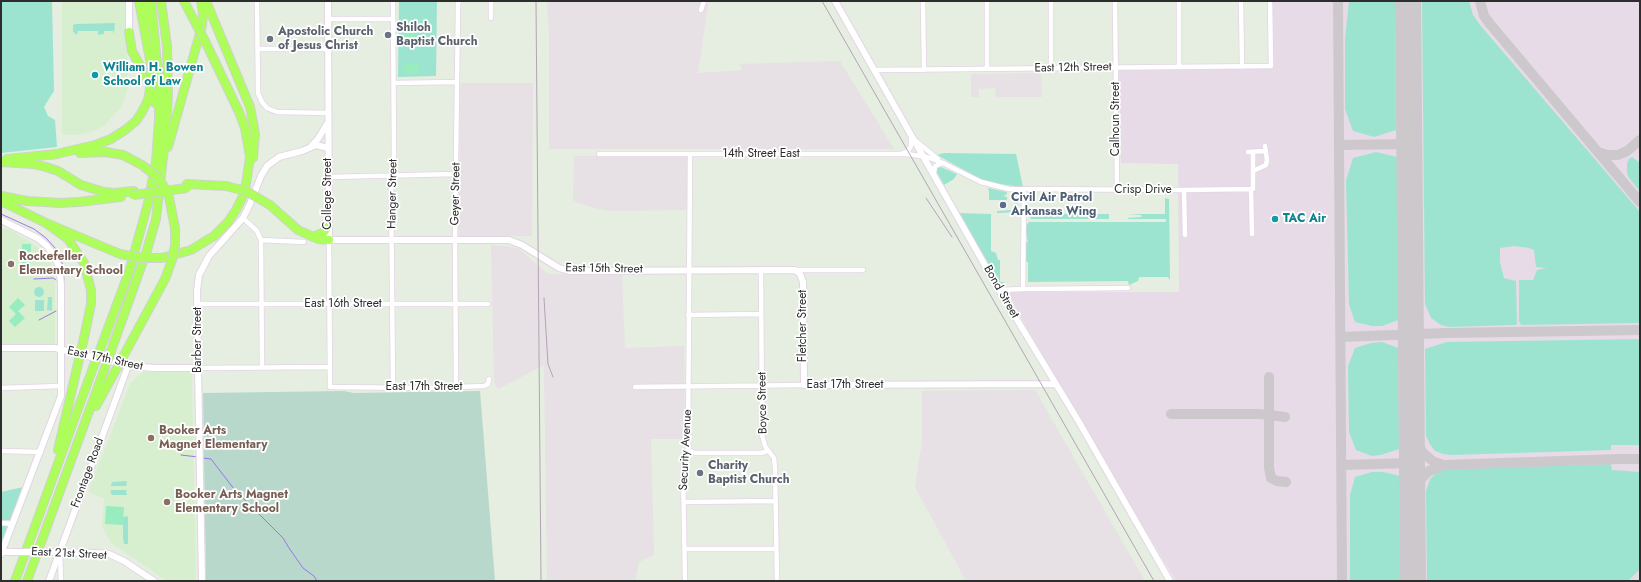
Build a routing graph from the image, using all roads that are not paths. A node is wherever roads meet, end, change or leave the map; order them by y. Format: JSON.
{"nodes":[{"id":1,"x":129,"y":1,"type":"edge"},
{"id":2,"x":138,"y":1,"type":"edge"},
{"id":3,"x":145,"y":1,"type":"edge"},
{"id":4,"x":151,"y":1,"type":"edge"},
{"id":5,"x":161,"y":1,"type":"edge"},
{"id":6,"x":184,"y":1,"type":"edge"},
{"id":7,"x":201,"y":1,"type":"edge"},
{"id":8,"x":206,"y":1,"type":"edge"},
{"id":9,"x":257,"y":1,"type":"edge"},
{"id":10,"x":328,"y":1,"type":"edge"},
{"id":11,"x":393,"y":1,"type":"edge"},
{"id":12,"x":459,"y":1,"type":"edge"},
{"id":13,"x":491,"y":1,"type":"edge"},
{"id":14,"x":704,"y":1,"type":"edge"},
{"id":15,"x":835,"y":1,"type":"edge"},
{"id":16,"x":923,"y":1,"type":"edge"},
{"id":17,"x":987,"y":1,"type":"edge"},
{"id":18,"x":1051,"y":1,"type":"edge"},
{"id":19,"x":1115,"y":1,"type":"edge"},
{"id":20,"x":1179,"y":1,"type":"edge"},
{"id":21,"x":1241,"y":1,"type":"edge"},
{"id":22,"x":1270,"y":1,"type":"edge"},
{"id":23,"x":701,"y":10,"type":"dead end"},
{"id":24,"x":491,"y":18,"type":"dead end"},
{"id":25,"x":328,"y":19,"type":"junction"},
{"id":26,"x":393,"y":19,"type":"junction"},
{"id":27,"x":129,"y":32,"type":"joint"},
{"id":28,"x":258,"y":49,"type":"junction"},
{"id":29,"x":328,"y":49,"type":"junction"},
{"id":30,"x":151,"y":65,"type":"junction"},
{"id":31,"x":1179,"y":67,"type":"junction"},
{"id":32,"x":1242,"y":67,"type":"junction"},
{"id":33,"x":1051,"y":68,"type":"junction"},
{"id":34,"x":1116,"y":68,"type":"junction"},
{"id":35,"x":987,"y":69,"type":"junction"},
{"id":36,"x":874,"y":70,"type":"junction"},
{"id":37,"x":924,"y":70,"type":"junction"},
{"id":38,"x":457,"y":82,"type":"junction"},
{"id":39,"x":394,"y":83,"type":"junction"},
{"id":40,"x":328,"y":113,"type":"junction"},
{"id":41,"x":328,"y":122,"type":"junction"},
{"id":42,"x":908,"y":132,"type":"junction"},
{"id":43,"x":318,"y":139,"type":"junction"},
{"id":44,"x":328,"y":140,"type":"junction"},
{"id":45,"x":308,"y":148,"type":"junction"},
{"id":46,"x":328,"y":148,"type":"junction"},
{"id":47,"x":599,"y":154,"type":"dead end"},
{"id":48,"x":690,"y":154,"type":"junction"},
{"id":49,"x":896,"y":154,"type":"junction"},
{"id":50,"x":52,"y":155,"type":"junction"},
{"id":51,"x":922,"y":156,"type":"junction"},
{"id":52,"x":1,"y":161,"type":"edge"},
{"id":53,"x":943,"y":163,"type":"junction"},
{"id":54,"x":249,"y":164,"type":"junction"},
{"id":55,"x":159,"y":165,"type":"junction"},
{"id":56,"x":1253,"y":168,"type":"junction"},
{"id":57,"x":456,"y":174,"type":"junction"},
{"id":58,"x":394,"y":176,"type":"junction"},
{"id":59,"x":328,"y":177,"type":"junction"},
{"id":60,"x":934,"y":177,"type":"junction"},
{"id":61,"x":1252,"y":189,"type":"junction"},
{"id":62,"x":1024,"y":190,"type":"junction"},
{"id":63,"x":1117,"y":190,"type":"junction"},
{"id":64,"x":1184,"y":190,"type":"junction"},
{"id":65,"x":133,"y":193,"type":"junction"},
{"id":66,"x":1,"y":196,"type":"edge"},
{"id":67,"x":1,"y":201,"type":"edge"},
{"id":68,"x":243,"y":218,"type":"junction"},
{"id":69,"x":1,"y":220,"type":"edge"},
{"id":70,"x":46,"y":223,"type":"junction"},
{"id":71,"x":328,"y":226,"type":"junction"},
{"id":72,"x":1252,"y":234,"type":"dead end"},
{"id":73,"x":1185,"y":235,"type":"dead end"},
{"id":74,"x":313,"y":237,"type":"junction"},
{"id":75,"x":261,"y":240,"type":"junction"},
{"id":76,"x":329,"y":240,"type":"junction"},
{"id":77,"x":392,"y":240,"type":"junction"},
{"id":78,"x":455,"y":240,"type":"junction"},
{"id":79,"x":304,"y":242,"type":"dead end"},
{"id":80,"x":688,"y":270,"type":"junction"},
{"id":81,"x":761,"y":270,"type":"junction"},
{"id":82,"x":795,"y":270,"type":"junction"},
{"id":83,"x":863,"y":270,"type":"dead end"},
{"id":84,"x":1128,"y":288,"type":"dead end"},
{"id":85,"x":1023,"y":289,"type":"junction"},
{"id":86,"x":999,"y":290,"type":"junction"},
{"id":87,"x":198,"y":304,"type":"junction"},
{"id":88,"x":261,"y":304,"type":"junction"},
{"id":89,"x":329,"y":304,"type":"junction"},
{"id":90,"x":393,"y":304,"type":"junction"},
{"id":91,"x":457,"y":304,"type":"junction"},
{"id":92,"x":488,"y":304,"type":"dead end"},
{"id":93,"x":761,"y":314,"type":"junction"},
{"id":94,"x":688,"y":315,"type":"junction"},
{"id":95,"x":1,"y":348,"type":"edge"},
{"id":96,"x":61,"y":349,"type":"junction"},
{"id":97,"x":128,"y":366,"type":"junction"},
{"id":98,"x":330,"y":367,"type":"junction"},
{"id":99,"x":198,"y":368,"type":"junction"},
{"id":100,"x":262,"y":368,"type":"junction"},
{"id":101,"x":489,"y":379,"type":"dead end"},
{"id":102,"x":1055,"y":384,"type":"junction"},
{"id":103,"x":804,"y":385,"type":"junction"},
{"id":104,"x":61,"y":386,"type":"junction"},
{"id":105,"x":762,"y":386,"type":"junction"},
{"id":106,"x":330,"y":387,"type":"joint"},
{"id":107,"x":393,"y":387,"type":"junction"},
{"id":108,"x":456,"y":387,"type":"junction"},
{"id":109,"x":635,"y":387,"type":"dead end"},
{"id":110,"x":688,"y":387,"type":"junction"},
{"id":111,"x":1,"y":388,"type":"edge"},
{"id":112,"x":79,"y":437,"type":"junction"},
{"id":113,"x":688,"y":450,"type":"junction"},
{"id":114,"x":1,"y":451,"type":"edge"},
{"id":115,"x":768,"y":451,"type":"junction"},
{"id":116,"x":40,"y":452,"type":"junction"},
{"id":117,"x":48,"y":490,"type":"junction"},
{"id":118,"x":776,"y":501,"type":"junction"},
{"id":119,"x":684,"y":502,"type":"junction"},
{"id":120,"x":1,"y":523,"type":"edge"},
{"id":121,"x":13,"y":524,"type":"junction"},
{"id":122,"x":684,"y":549,"type":"junction"},
{"id":123,"x":776,"y":550,"type":"junction"},
{"id":124,"x":1,"y":552,"type":"edge"},
{"id":125,"x":59,"y":552,"type":"junction"},
{"id":126,"x":15,"y":581,"type":"edge"},
{"id":127,"x":27,"y":581,"type":"edge"},
{"id":128,"x":49,"y":581,"type":"edge"},
{"id":129,"x":61,"y":581,"type":"edge"},
{"id":130,"x":154,"y":581,"type":"edge"},
{"id":131,"x":202,"y":581,"type":"edge"},
{"id":132,"x":685,"y":581,"type":"edge"},
{"id":133,"x":776,"y":581,"type":"edge"},
{"id":134,"x":1170,"y":581,"type":"edge"}],
"edges":[{"from":1,"to":27,"type":"street"},
{"from":2,"to":30,"type":"highway"},
{"from":3,"to":30,"type":"highway"},
{"from":4,"to":55,"type":"highway"},
{"from":5,"to":55,"type":"highway"},
{"from":6,"to":54,"type":"highway","bridge":true},
{"from":7,"to":55,"type":"highway"},
{"from":8,"to":54,"type":"highway"},
{"from":9,"to":28,"type":"street"},
{"from":10,"to":25,"type":"street","name":"College Street"},
{"from":11,"to":26,"type":"street","name":"Hanger Street"},
{"from":12,"to":38,"type":"street","name":"Geyer Street"},
{"from":13,"to":24,"type":"street"},
{"from":14,"to":23,"type":"street"},
{"from":15,"to":36,"type":"street","name":"Bond Street"},
{"from":16,"to":37,"type":"street"},
{"from":17,"to":35,"type":"street"},
{"from":18,"to":33,"type":"street"},
{"from":19,"to":34,"type":"street","name":"Calhoun Street"},
{"from":20,"to":31,"type":"street"},
{"from":21,"to":32,"type":"street"},
{"from":22,"to":32,"type":"street","name":"East 12th Street"},
{"from":25,"to":26,"type":"street"},
{"from":25,"to":29,"type":"street","name":"College Street"},
{"from":26,"to":39,"type":"street","name":"Hanger Street"},
{"from":27,"to":55,"type":"highway"},
{"from":28,"to":29,"type":"street"},
{"from":28,"to":40,"type":"street"},
{"from":29,"to":40,"type":"street","name":"College Street"},
{"from":30,"to":50,"type":"highway","bridge":true},
{"from":31,"to":32,"type":"street","name":"East 12th Street"},
{"from":31,"to":34,"type":"street","name":"East 12th Street"},
{"from":33,"to":34,"type":"street","name":"East 12th Street"},
{"from":33,"to":35,"type":"street","name":"East 12th Street"},
{"from":34,"to":63,"type":"street","name":"Calhoun Street"},
{"from":35,"to":37,"type":"street","name":"East 12th Street"},
{"from":36,"to":37,"type":"street","name":"East 12th Street"},
{"from":36,"to":42,"type":"street","name":"Bond Street"},
{"from":38,"to":39,"type":"street"},
{"from":38,"to":57,"type":"street","name":"Geyer Street"},
{"from":39,"to":58,"type":"street","name":"Hanger Street"},
{"from":40,"to":41,"type":"street","name":"College Street"},
{"from":41,"to":43,"type":"street","name":"Barber Street"},
{"from":41,"to":44,"type":"street","name":"College Street"},
{"from":42,"to":49,"type":"street"},
{"from":42,"to":51,"type":"street","name":"Bond Street"},
{"from":42,"to":53,"type":"street","name":"Crisp Drive"},
{"from":43,"to":44,"type":"street"},
{"from":43,"to":45,"type":"street","name":"Barber Street"},
{"from":44,"to":46,"type":"street","name":"College Street"},
{"from":45,"to":46,"type":"street","name":"Barber Street"},
{"from":45,"to":68,"type":"street","name":"Barber Street"},
{"from":46,"to":59,"type":"street","name":"College Street"},
{"from":47,"to":48,"type":"street","name":"14th Street East"},
{"from":48,"to":49,"type":"street","name":"14th Street East"},
{"from":48,"to":80,"type":"street","name":"Security Avenue"},
{"from":49,"to":51,"type":"street","name":"14th Street East"},
{"from":50,"to":52,"type":"highway"},
{"from":50,"to":112,"type":"highway","bridge":true},
{"from":51,"to":53,"type":"street","name":"Crisp Drive"},
{"from":51,"to":60,"type":"street","name":"Bond Street"},
{"from":52,"to":65,"type":"highway"},
{"from":53,"to":60,"type":"street"},
{"from":53,"to":62,"type":"street","name":"Crisp Drive"},
{"from":54,"to":70,"type":"highway","bridge":true},
{"from":55,"to":112,"type":"highway","bridge":true},
{"from":55,"to":117,"type":"highway","bridge":true},
{"from":56,"to":56,"type":"street"},
{"from":56,"to":61,"type":"street"},
{"from":57,"to":58,"type":"street"},
{"from":57,"to":78,"type":"street","name":"Geyer Street"},
{"from":58,"to":59,"type":"street"},
{"from":58,"to":77,"type":"street","name":"Hanger Street"},
{"from":59,"to":71,"type":"street","name":"College Street"},
{"from":60,"to":86,"type":"street","name":"Bond Street"},
{"from":61,"to":64,"type":"street"},
{"from":61,"to":72,"type":"street"},
{"from":62,"to":63,"type":"street","name":"Crisp Drive"},
{"from":62,"to":85,"type":"street"},
{"from":63,"to":64,"type":"street","name":"Crisp Drive"},
{"from":64,"to":73,"type":"street","name":"Crisp Drive"},
{"from":65,"to":66,"type":"highway"},
{"from":65,"to":74,"type":"highway","bridge":true},
{"from":67,"to":70,"type":"highway"},
{"from":68,"to":75,"type":"street"},
{"from":68,"to":87,"type":"street","name":"Barber Street"},
{"from":69,"to":96,"type":"street"},
{"from":70,"to":117,"type":"highway","bridge":true},
{"from":71,"to":74,"type":"highway"},
{"from":71,"to":76,"type":"street","name":"College Street"},
{"from":74,"to":76,"type":"highway"},
{"from":75,"to":79,"type":"street"},
{"from":75,"to":88,"type":"street"},
{"from":76,"to":77,"type":"street","name":"East 15th Street"},
{"from":76,"to":89,"type":"street","name":"College Street"},
{"from":77,"to":78,"type":"street","name":"East 15th Street"},
{"from":77,"to":90,"type":"street","name":"Hanger Street"},
{"from":78,"to":80,"type":"street","name":"East 15th Street"},
{"from":78,"to":91,"type":"street","name":"Geyer Street"},
{"from":80,"to":81,"type":"street","name":"East 15th Street"},
{"from":80,"to":94,"type":"street","name":"Security Avenue"},
{"from":81,"to":82,"type":"street","name":"East 15th Street"},
{"from":81,"to":93,"type":"street","name":"Boyce Street"},
{"from":82,"to":83,"type":"street","name":"East 15th Street"},
{"from":82,"to":103,"type":"street","name":"Fletcher Street"},
{"from":84,"to":85,"type":"street"},
{"from":85,"to":86,"type":"street"},
{"from":86,"to":102,"type":"street","name":"Bond Street"},
{"from":87,"to":88,"type":"street","name":"East 16th Street"},
{"from":87,"to":99,"type":"street","name":"Barber Street"},
{"from":88,"to":89,"type":"street","name":"East 16th Street"},
{"from":88,"to":100,"type":"street"},
{"from":89,"to":90,"type":"street","name":"East 16th Street"},
{"from":89,"to":98,"type":"street","name":"College Street"},
{"from":90,"to":91,"type":"street","name":"East 16th Street"},
{"from":90,"to":107,"type":"street","name":"Hanger Street"},
{"from":91,"to":92,"type":"street","name":"East 16th Street"},
{"from":91,"to":108,"type":"street","name":"Geyer Street"},
{"from":93,"to":94,"type":"street"},
{"from":93,"to":105,"type":"street","name":"Boyce Street"},
{"from":94,"to":110,"type":"street","name":"Security Avenue"},
{"from":95,"to":96,"type":"street","name":"East 17th Street"},
{"from":96,"to":97,"type":"street","name":"East 17th Street"},
{"from":96,"to":104,"type":"street"},
{"from":97,"to":99,"type":"street","name":"East 17th Street"},
{"from":97,"to":125,"type":"street","name":"Frontage Road"},
{"from":98,"to":100,"type":"street","name":"East 17th Street"},
{"from":98,"to":106,"type":"street","name":"College Street"},
{"from":99,"to":100,"type":"street","name":"East 17th Street"},
{"from":99,"to":131,"type":"street","name":"Barber Street"},
{"from":101,"to":108,"type":"street","name":"East 17th Street"},
{"from":102,"to":103,"type":"street","name":"East 17th Street"},
{"from":102,"to":134,"type":"street","name":"Bond Street"},
{"from":103,"to":105,"type":"street","name":"East 17th Street"},
{"from":104,"to":111,"type":"street"},
{"from":104,"to":116,"type":"street"},
{"from":105,"to":110,"type":"street","name":"East 17th Street"},
{"from":105,"to":115,"type":"street","name":"Boyce Street"},
{"from":106,"to":107,"type":"street","name":"East 17th Street"},
{"from":107,"to":108,"type":"street","name":"East 17th Street"},
{"from":109,"to":110,"type":"street","name":"East 17th Street"},
{"from":110,"to":113,"type":"street","name":"Security Avenue"},
{"from":112,"to":127,"type":"highway"},
{"from":113,"to":115,"type":"street"},
{"from":113,"to":119,"type":"street","name":"Security Avenue"},
{"from":114,"to":116,"type":"street"},
{"from":115,"to":118,"type":"street","name":"Boyce Street"},
{"from":116,"to":121,"type":"street"},
{"from":117,"to":126,"type":"highway"},
{"from":118,"to":119,"type":"street"},
{"from":118,"to":123,"type":"street","name":"Boyce Street"},
{"from":119,"to":122,"type":"street","name":"Security Avenue"},
{"from":120,"to":121,"type":"street"},
{"from":121,"to":124,"type":"street"},
{"from":122,"to":123,"type":"street"},
{"from":122,"to":132,"type":"street","name":"Security Avenue"},
{"from":123,"to":133,"type":"street","name":"Boyce Street"},
{"from":124,"to":125,"type":"street","name":"East 21st Street","bridge":true},
{"from":125,"to":128,"type":"street","name":"Frontage Road"},
{"from":125,"to":129,"type":"street"},
{"from":125,"to":130,"type":"street","name":"East 21st Street"}]}
